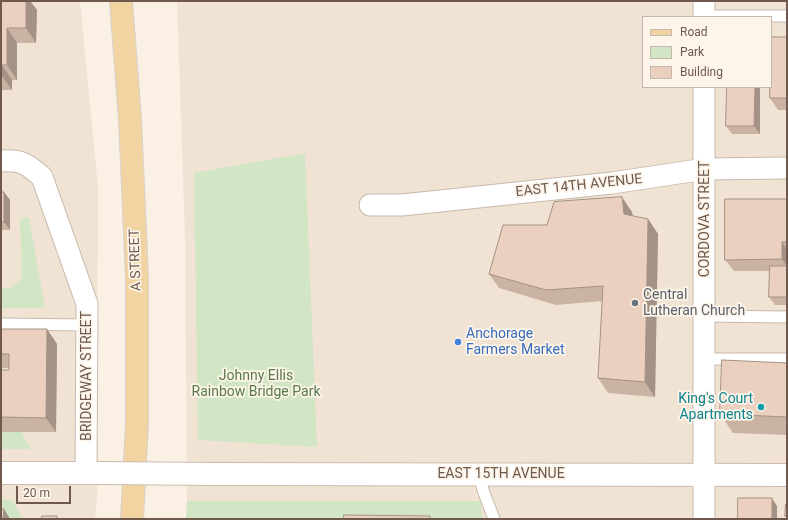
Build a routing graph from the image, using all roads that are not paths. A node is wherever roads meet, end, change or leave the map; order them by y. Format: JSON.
{"nodes":[{"id":1,"x":120,"y":1,"type":"edge"},
{"id":2,"x":704,"y":11,"type":"edge"},
{"id":3,"x":787,"y":16,"type":"edge"},
{"id":4,"x":704,"y":88,"type":"edge"},
{"id":5,"x":7,"y":161,"type":"edge"},
{"id":6,"x":787,"y":168,"type":"edge"},
{"id":7,"x":705,"y":169,"type":"junction"},
{"id":8,"x":370,"y":205,"type":"dead end"},
{"id":9,"x":704,"y":316,"type":"junction"},
{"id":10,"x":787,"y":318,"type":"edge"},
{"id":11,"x":1,"y":324,"type":"edge"},
{"id":12,"x":87,"y":325,"type":"junction"},
{"id":13,"x":704,"y":359,"type":"junction"},
{"id":14,"x":787,"y":359,"type":"edge"},
{"id":15,"x":1,"y":473,"type":"edge"},
{"id":16,"x":96,"y":473,"type":"junction"},
{"id":17,"x":479,"y":474,"type":"junction"},
{"id":18,"x":704,"y":475,"type":"junction"},
{"id":19,"x":787,"y":475,"type":"edge"},
{"id":20,"x":132,"y":519,"type":"edge"},
{"id":21,"x":494,"y":519,"type":"edge"},
{"id":22,"x":704,"y":519,"type":"edge"}],
"edges":[{"from":1,"to":20,"type":"main road","name":"A STREET"},
{"from":2,"to":3,"type":"lane"},
{"from":4,"to":7,"type":"street","name":"CORDOVA STREET"},
{"from":5,"to":12,"type":"street","name":"BRIDGEWAY STREET"},
{"from":6,"to":7,"type":"street","name":"EAST 14TH AVENUE"},
{"from":7,"to":8,"type":"street","name":"EAST 14TH AVENUE"},
{"from":7,"to":9,"type":"street","name":"CORDOVA STREET"},
{"from":9,"to":10,"type":"lane"},
{"from":9,"to":13,"type":"street","name":"CORDOVA STREET"},
{"from":11,"to":12,"type":"lane"},
{"from":12,"to":16,"type":"street","name":"BRIDGEWAY STREET"},
{"from":13,"to":14,"type":"lane"},
{"from":13,"to":18,"type":"street","name":"CORDOVA STREET"},
{"from":15,"to":16,"type":"main road","name":"EAST 15TH AVENUE"},
{"from":16,"to":17,"type":"main road","name":"EAST 15TH AVENUE","bridge":true},
{"from":17,"to":18,"type":"main road","name":"EAST 15TH AVENUE"},
{"from":17,"to":21,"type":"lane"},
{"from":18,"to":19,"type":"main road","name":"EAST 15TH AVENUE"},
{"from":18,"to":22,"type":"street","name":"CORDOVA STREET"}]}
